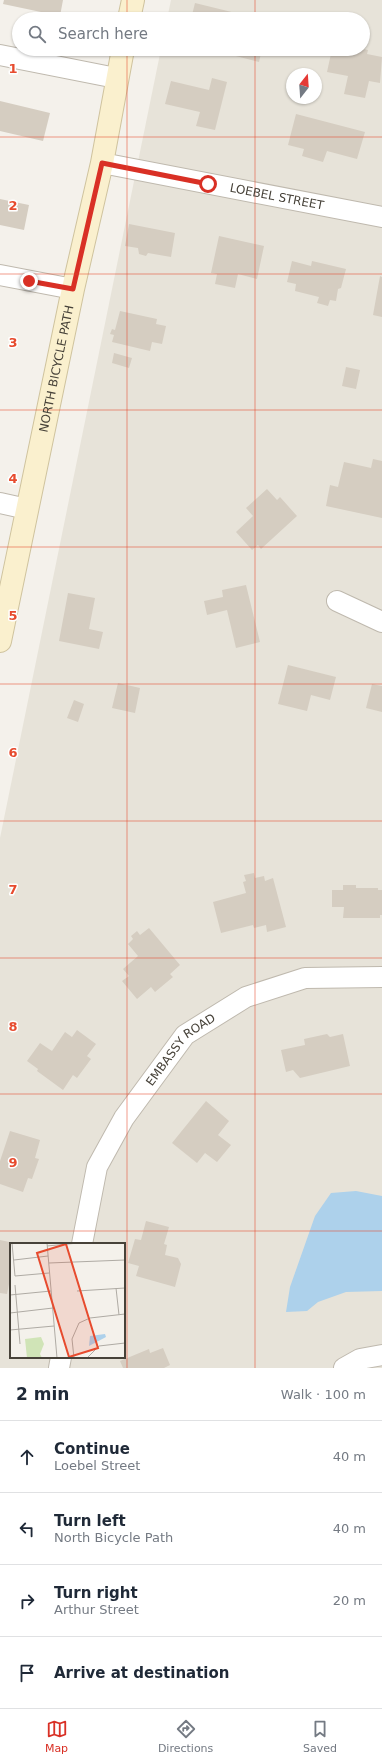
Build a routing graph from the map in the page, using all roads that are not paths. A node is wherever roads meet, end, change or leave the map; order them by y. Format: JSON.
{"nodes":[{"id":1,"x":133,"y":0,"type":"edge"},
{"id":2,"x":130,"y":12,"type":"edge"},
{"id":3,"x":0,"y":54,"type":"edge"},
{"id":4,"x":121,"y":56,"type":"edge"},
{"id":5,"x":116,"y":78,"type":"junction"},
{"id":6,"x":102,"y":163,"type":"junction"},
{"id":7,"x":382,"y":217,"type":"edge"},
{"id":8,"x":0,"y":275,"type":"edge"},
{"id":9,"x":73,"y":289,"type":"junction"},
{"id":10,"x":0,"y":503,"type":"edge"},
{"id":11,"x":27,"y":509,"type":"junction"},
{"id":12,"x":338,"y":601,"type":"dead end"},
{"id":13,"x":382,"y":622,"type":"edge"},
{"id":14,"x":0,"y":641,"type":"edge"},
{"id":15,"x":382,"y":977,"type":"edge"},
{"id":16,"x":82,"y":1243,"type":"edge"},
{"id":17,"x":382,"y":1355,"type":"edge"},
{"id":18,"x":61,"y":1358,"type":"edge"},
{"id":19,"x":59,"y":1368,"type":"edge"},
{"id":20,"x":344,"y":1368,"type":"edge"}],
"edges":[{"from":1,"to":2,"type":"street"},
{"from":3,"to":5,"type":"street"},
{"from":4,"to":5,"type":"street","name":"NORTH BICYCLE PATH"},
{"from":5,"to":6,"type":"street","name":"NORTH BICYCLE PATH"},
{"from":6,"to":7,"type":"street","name":"LOEBEL STREET"},
{"from":6,"to":9,"type":"street","name":"NORTH BICYCLE PATH"},
{"from":8,"to":9,"type":"street"},
{"from":9,"to":11,"type":"street","name":"NORTH BICYCLE PATH"},
{"from":10,"to":11,"type":"street"},
{"from":11,"to":14,"type":"street","name":"NORTH BICYCLE PATH"},
{"from":12,"to":13,"type":"street"},
{"from":15,"to":16,"type":"street","name":"EMBASSY ROAD"},
{"from":17,"to":20,"type":"street"},
{"from":18,"to":19,"type":"street"}]}
